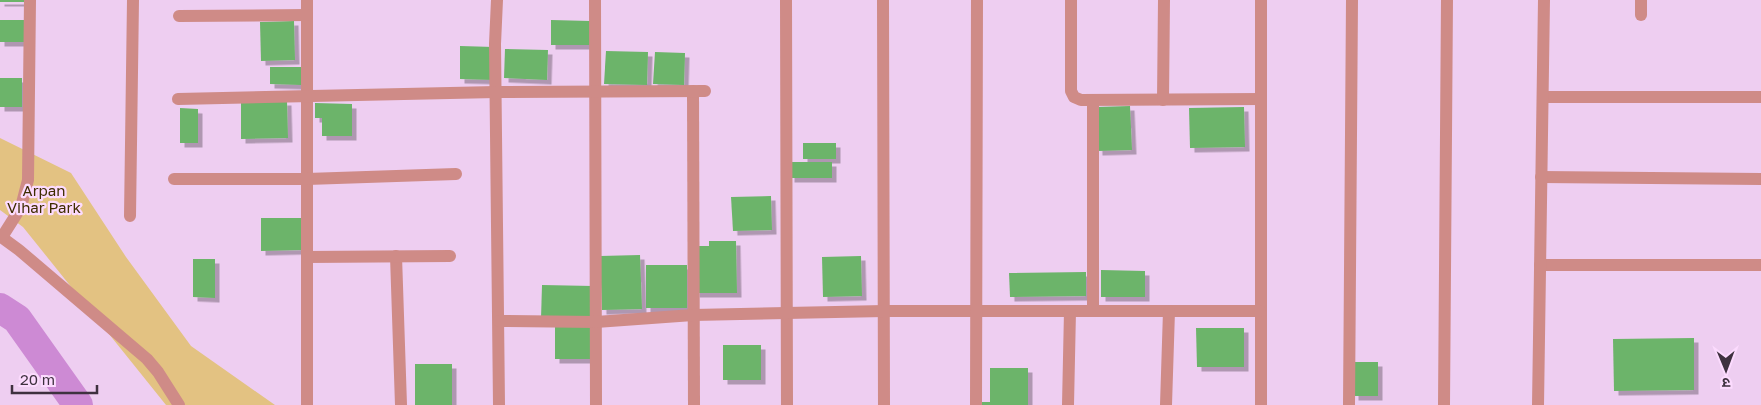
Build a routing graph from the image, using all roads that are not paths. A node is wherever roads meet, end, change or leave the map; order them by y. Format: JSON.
{"nodes":[{"id":1,"x":30,"y":0,"type":"edge"},
{"id":2,"x":133,"y":0,"type":"edge"},
{"id":3,"x":307,"y":0,"type":"edge"},
{"id":4,"x":496,"y":0,"type":"edge"},
{"id":5,"x":595,"y":0,"type":"edge"},
{"id":6,"x":786,"y":0,"type":"edge"},
{"id":7,"x":883,"y":0,"type":"edge"},
{"id":8,"x":976,"y":0,"type":"edge"},
{"id":9,"x":1071,"y":0,"type":"edge"},
{"id":10,"x":1164,"y":0,"type":"edge"},
{"id":11,"x":1260,"y":0,"type":"edge"},
{"id":12,"x":1352,"y":0,"type":"edge"},
{"id":13,"x":1447,"y":0,"type":"edge"},
{"id":14,"x":1544,"y":0,"type":"edge"},
{"id":15,"x":1641,"y":0,"type":"edge"},
{"id":16,"x":307,"y":15,"type":"junction"},
{"id":17,"x":1642,"y":15,"type":"dead end"},
{"id":18,"x":178,"y":16,"type":"dead end"},
{"id":19,"x":595,"y":91,"type":"junction"},
{"id":20,"x":496,"y":92,"type":"junction"},
{"id":21,"x":307,"y":96,"type":"junction"},
{"id":22,"x":1542,"y":97,"type":"junction"},
{"id":23,"x":1761,"y":97,"type":"edge"},
{"id":24,"x":178,"y":99,"type":"dead end"},
{"id":25,"x":1260,"y":99,"type":"junction"},
{"id":26,"x":1093,"y":100,"type":"junction"},
{"id":27,"x":1163,"y":100,"type":"junction"},
{"id":28,"x":456,"y":174,"type":"dead end"},
{"id":29,"x":1542,"y":177,"type":"junction"},
{"id":30,"x":174,"y":179,"type":"dead end"},
{"id":31,"x":307,"y":179,"type":"junction"},
{"id":32,"x":1761,"y":179,"type":"edge"},
{"id":33,"x":130,"y":216,"type":"dead end"},
{"id":34,"x":1,"y":237,"type":"edge"},
{"id":35,"x":396,"y":256,"type":"junction"},
{"id":36,"x":450,"y":256,"type":"dead end"},
{"id":37,"x":307,"y":257,"type":"junction"},
{"id":38,"x":1761,"y":265,"type":"edge"},
{"id":39,"x":1540,"y":266,"type":"junction"},
{"id":40,"x":976,"y":310,"type":"junction"},
{"id":41,"x":884,"y":311,"type":"junction"},
{"id":42,"x":1070,"y":311,"type":"junction"},
{"id":43,"x":1093,"y":311,"type":"junction"},
{"id":44,"x":1169,"y":311,"type":"junction"},
{"id":45,"x":1260,"y":311,"type":"junction"},
{"id":46,"x":786,"y":312,"type":"junction"},
{"id":47,"x":693,"y":316,"type":"junction"},
{"id":48,"x":499,"y":321,"type":"junction"},
{"id":49,"x":596,"y":322,"type":"junction"},
{"id":50,"x":179,"y":405,"type":"edge"},
{"id":51,"x":307,"y":405,"type":"edge"},
{"id":52,"x":401,"y":405,"type":"edge"},
{"id":53,"x":499,"y":405,"type":"edge"},
{"id":54,"x":596,"y":405,"type":"edge"},
{"id":55,"x":694,"y":405,"type":"edge"},
{"id":56,"x":787,"y":405,"type":"edge"},
{"id":57,"x":884,"y":405,"type":"edge"},
{"id":58,"x":976,"y":405,"type":"edge"},
{"id":59,"x":1068,"y":405,"type":"edge"},
{"id":60,"x":1166,"y":405,"type":"edge"},
{"id":61,"x":1261,"y":405,"type":"edge"},
{"id":62,"x":1349,"y":405,"type":"edge"},
{"id":63,"x":1444,"y":405,"type":"edge"},
{"id":64,"x":1538,"y":405,"type":"edge"}],
"edges":[{"from":1,"to":34,"type":"street"},
{"from":2,"to":33,"type":"street"},
{"from":3,"to":16,"type":"street"},
{"from":4,"to":20,"type":"street"},
{"from":5,"to":19,"type":"street"},
{"from":6,"to":46,"type":"street"},
{"from":7,"to":41,"type":"street"},
{"from":8,"to":40,"type":"street"},
{"from":9,"to":26,"type":"street"},
{"from":10,"to":27,"type":"street"},
{"from":11,"to":25,"type":"street"},
{"from":12,"to":62,"type":"street"},
{"from":13,"to":63,"type":"street"},
{"from":14,"to":22,"type":"street"},
{"from":15,"to":17,"type":"street"},
{"from":16,"to":18,"type":"street"},
{"from":16,"to":21,"type":"street"},
{"from":19,"to":20,"type":"street"},
{"from":19,"to":47,"type":"street"},
{"from":19,"to":49,"type":"street"},
{"from":20,"to":21,"type":"street"},
{"from":20,"to":48,"type":"street"},
{"from":21,"to":24,"type":"street"},
{"from":21,"to":31,"type":"street"},
{"from":22,"to":23,"type":"street"},
{"from":22,"to":29,"type":"street"},
{"from":25,"to":27,"type":"street"},
{"from":25,"to":45,"type":"street"},
{"from":26,"to":27,"type":"street"},
{"from":26,"to":43,"type":"street"},
{"from":28,"to":31,"type":"street"},
{"from":29,"to":32,"type":"street"},
{"from":29,"to":39,"type":"street"},
{"from":30,"to":31,"type":"street"},
{"from":31,"to":37,"type":"street"},
{"from":34,"to":50,"type":"street"},
{"from":35,"to":36,"type":"street"},
{"from":35,"to":37,"type":"street"},
{"from":35,"to":52,"type":"street"},
{"from":37,"to":51,"type":"street"},
{"from":38,"to":39,"type":"street"},
{"from":39,"to":64,"type":"street"},
{"from":40,"to":41,"type":"street"},
{"from":40,"to":42,"type":"street"},
{"from":40,"to":58,"type":"street"},
{"from":41,"to":46,"type":"street"},
{"from":41,"to":57,"type":"street"},
{"from":42,"to":43,"type":"street"},
{"from":42,"to":59,"type":"street"},
{"from":43,"to":44,"type":"street"},
{"from":44,"to":45,"type":"street"},
{"from":44,"to":60,"type":"street"},
{"from":45,"to":61,"type":"street"},
{"from":46,"to":47,"type":"street"},
{"from":46,"to":56,"type":"street"},
{"from":47,"to":49,"type":"street"},
{"from":47,"to":55,"type":"street"},
{"from":48,"to":49,"type":"street"},
{"from":48,"to":53,"type":"street"},
{"from":49,"to":54,"type":"street"}]}
